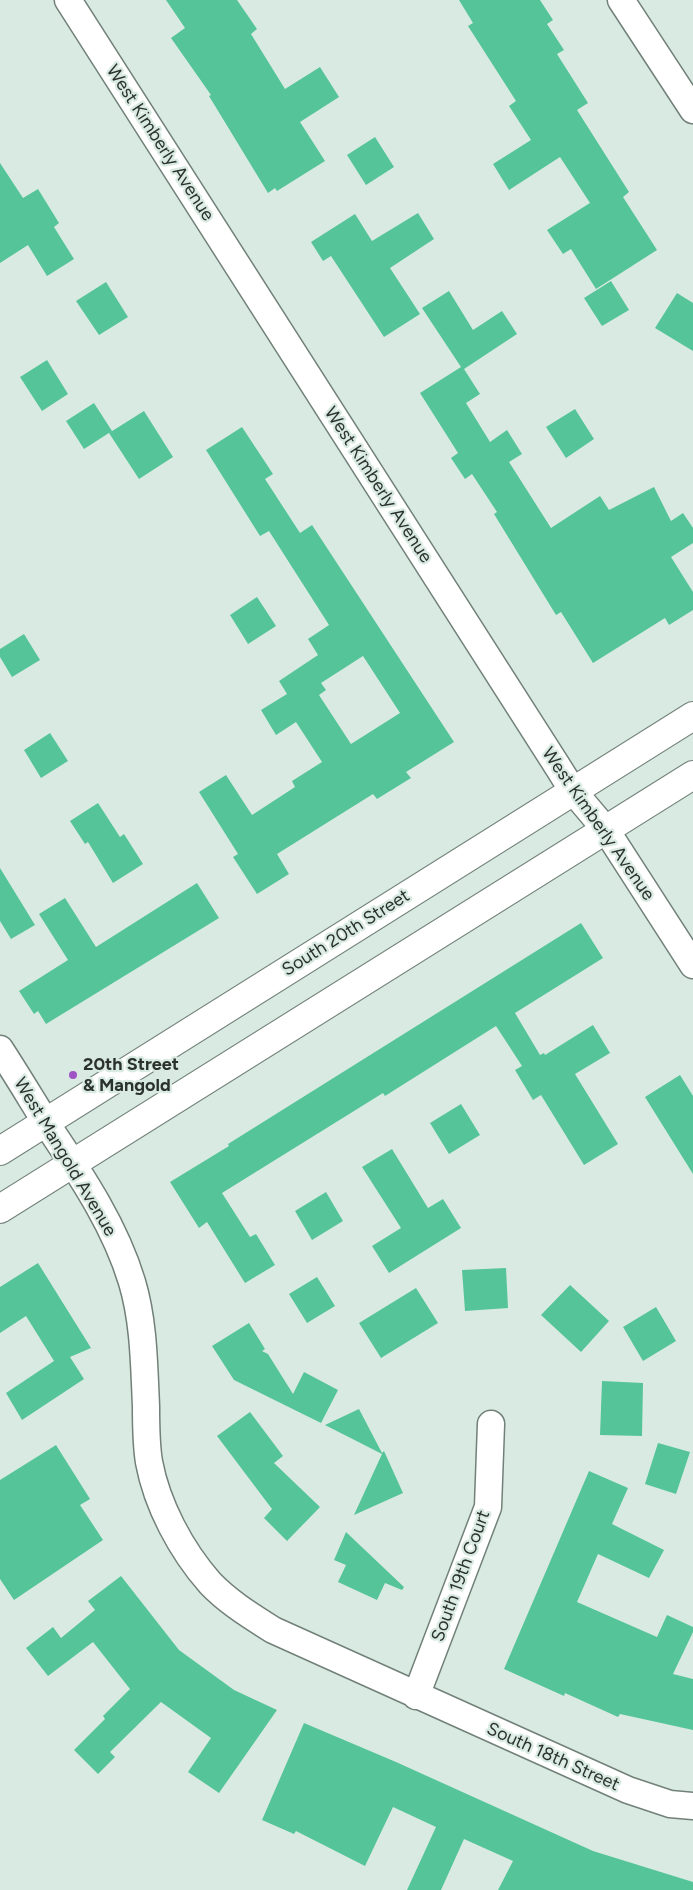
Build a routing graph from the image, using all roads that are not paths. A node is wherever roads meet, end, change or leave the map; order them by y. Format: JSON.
{"nodes":[{"id":1,"x":68,"y":0,"type":"edge"},
{"id":2,"x":621,"y":0,"type":"edge"},
{"id":3,"x":693,"y":110,"type":"edge"},
{"id":4,"x":693,"y":716,"type":"edge"},
{"id":5,"x":693,"y":775,"type":"edge"},
{"id":6,"x":573,"y":791,"type":"junction"},
{"id":7,"x":606,"y":830,"type":"junction"},
{"id":8,"x":693,"y":965,"type":"edge"},
{"id":9,"x":0,"y":1049,"type":"edge"},
{"id":10,"x":46,"y":1122,"type":"junction"},
{"id":11,"x":0,"y":1151,"type":"edge"},
{"id":12,"x":73,"y":1163,"type":"junction"},
{"id":13,"x":0,"y":1209,"type":"edge"},
{"id":14,"x":491,"y":1424,"type":"dead end"},
{"id":15,"x":416,"y":1696,"type":"junction"},
{"id":16,"x":693,"y":1806,"type":"edge"}],
"edges":[{"from":1,"to":6,"type":"street","name":"West Kimberly Avenue"},
{"from":2,"to":3,"type":"street"},
{"from":4,"to":6,"type":"street","name":"South 20th Street"},
{"from":5,"to":7,"type":"street"},
{"from":6,"to":7,"type":"street","name":"West Kimberly Avenue"},
{"from":6,"to":10,"type":"street","name":"South 20th Street"},
{"from":7,"to":8,"type":"street","name":"West Kimberly Avenue"},
{"from":7,"to":12,"type":"street"},
{"from":9,"to":10,"type":"street","name":"West Mangold Avenue"},
{"from":10,"to":11,"type":"street","name":"South 20th Street"},
{"from":10,"to":12,"type":"street","name":"West Mangold Avenue"},
{"from":12,"to":13,"type":"street"},
{"from":12,"to":15,"type":"street","name":"West Mangold Avenue"},
{"from":14,"to":15,"type":"street","name":"South 19th Court"},
{"from":15,"to":16,"type":"street","name":"South 18th Street"}]}
